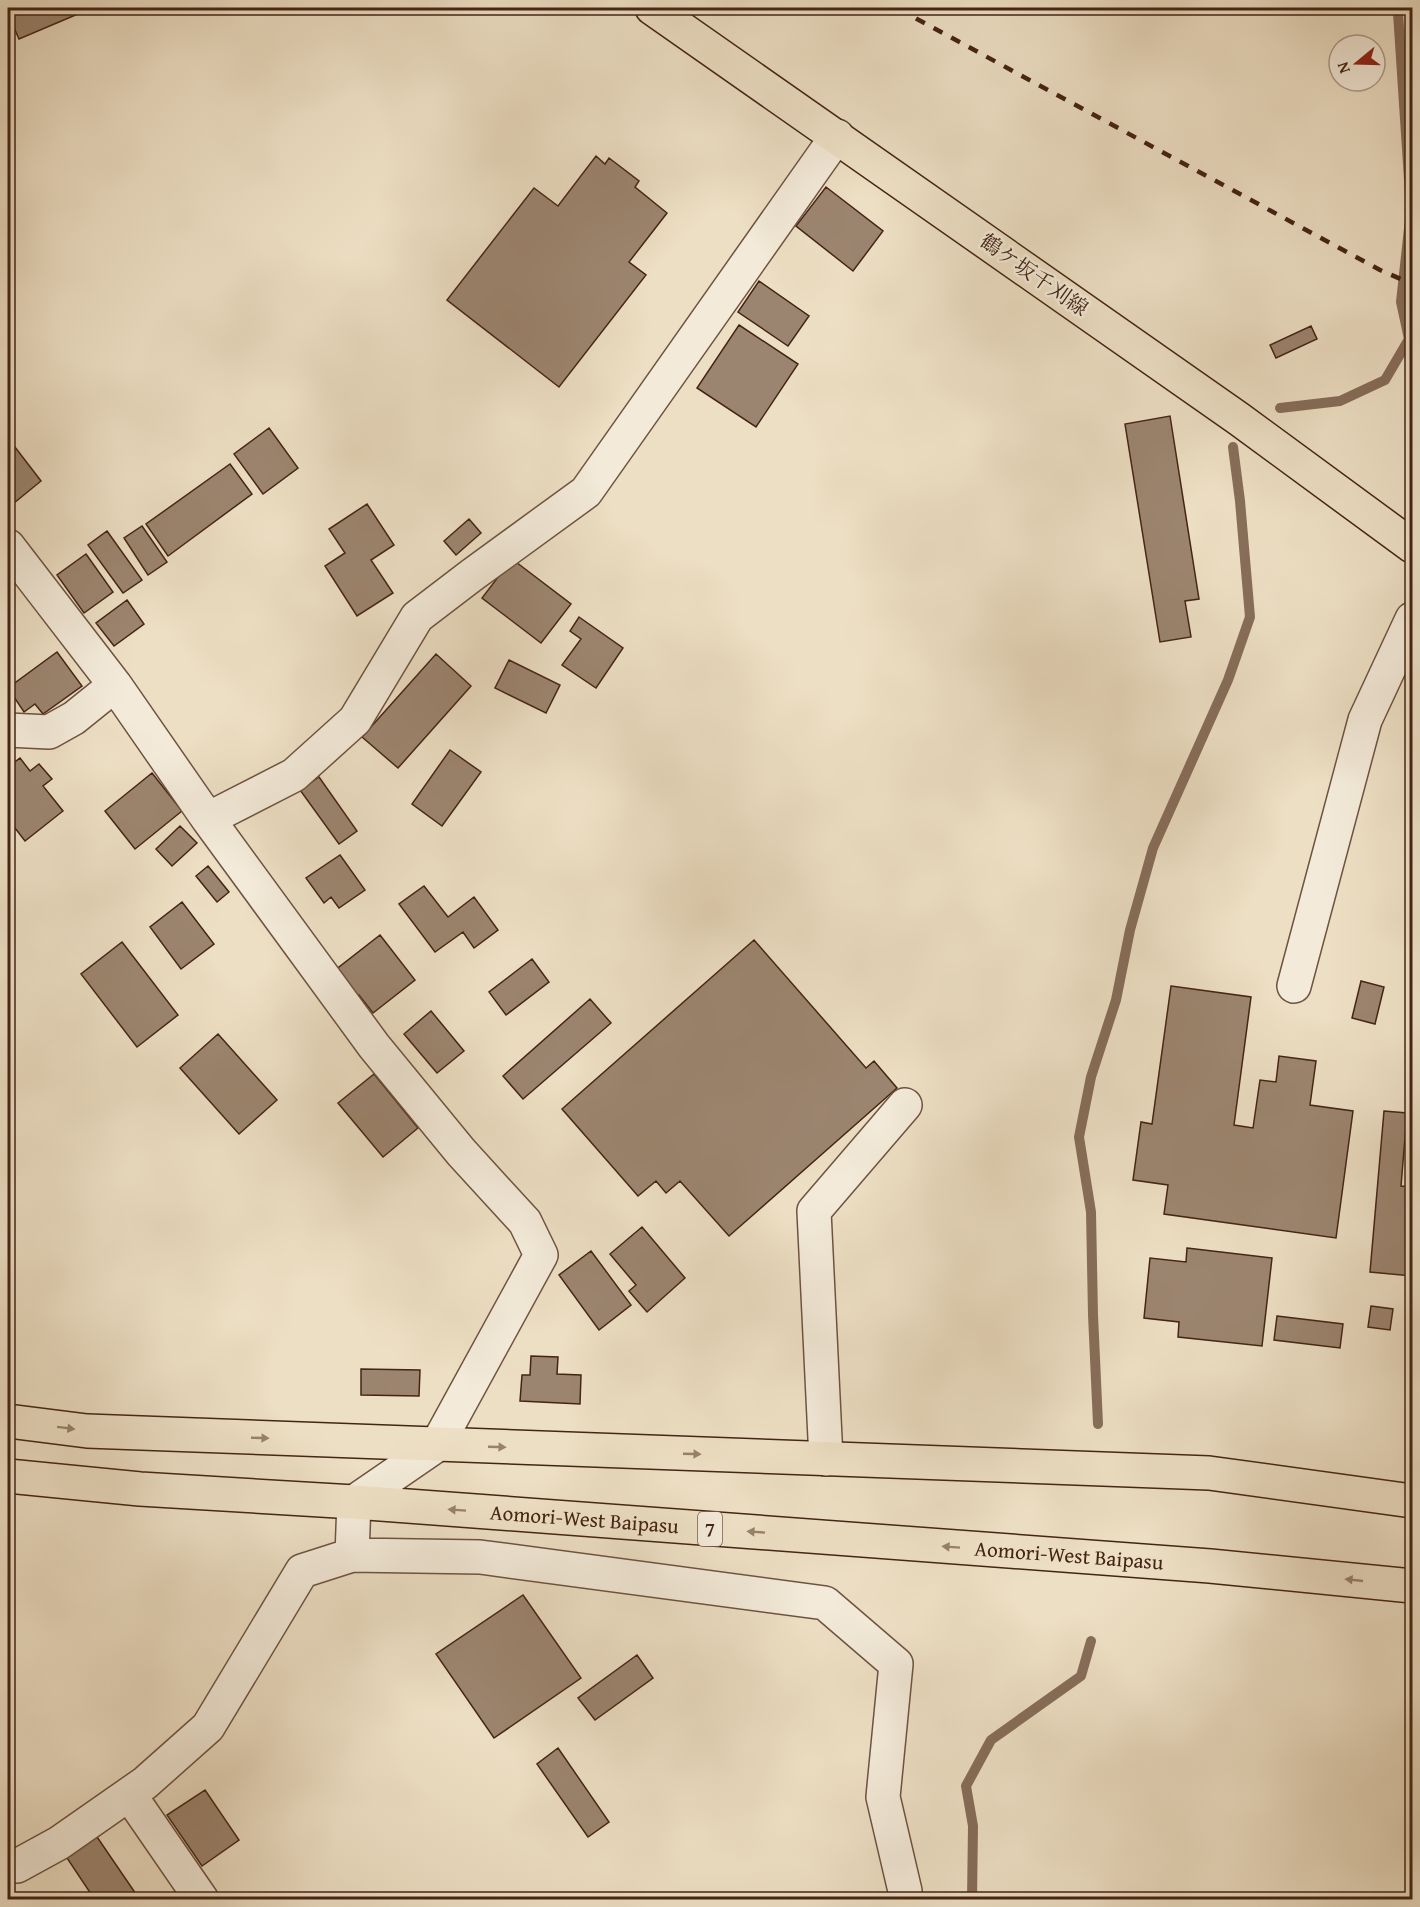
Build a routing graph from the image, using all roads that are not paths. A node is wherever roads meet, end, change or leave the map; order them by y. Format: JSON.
{"nodes":[{"id":1,"x":652,"y":8,"type":"edge"},
{"id":2,"x":837,"y":136,"type":"junction"},
{"id":3,"x":8,"y":546,"type":"edge"},
{"id":4,"x":1413,"y":546,"type":"edge"},
{"id":5,"x":1413,"y":619,"type":"edge"},
{"id":6,"x":115,"y":685,"type":"junction"},
{"id":7,"x":8,"y":730,"type":"edge"},
{"id":8,"x":208,"y":819,"type":"junction"},
{"id":9,"x":1294,"y":986,"type":"dead end"},
{"id":10,"x":905,"y":1105,"type":"dead end"},
{"id":11,"x":8,"y":1421,"type":"edge"},
{"id":12,"x":437,"y":1445,"type":"junction"},
{"id":13,"x":826,"y":1459,"type":"junction"},
{"id":14,"x":8,"y":1476,"type":"edge"},
{"id":15,"x":1413,"y":1501,"type":"edge"},
{"id":16,"x":354,"y":1502,"type":"junction"},
{"id":17,"x":352,"y":1555,"type":"junction"},
{"id":18,"x":1413,"y":1586,"type":"edge"},
{"id":19,"x":129,"y":1794,"type":"junction"},
{"id":20,"x":8,"y":1866,"type":"edge"},
{"id":21,"x":202,"y":1899,"type":"edge"},
{"id":22,"x":905,"y":1899,"type":"edge"}],
"edges":[{"from":1,"to":2,"type":"main road","name":"鶴ケ坂千刈線"},
{"from":2,"to":4,"type":"main road","name":"鶴ケ坂千刈線"},
{"from":2,"to":8,"type":"street"},
{"from":3,"to":6,"type":"street"},
{"from":5,"to":9,"type":"street"},
{"from":6,"to":7,"type":"street"},
{"from":6,"to":8,"type":"street"},
{"from":8,"to":12,"type":"street"},
{"from":10,"to":13,"type":"street"},
{"from":11,"to":12,"type":"main road","one_way":true},
{"from":12,"to":13,"type":"main road","one_way":true},
{"from":12,"to":16,"type":"street"},
{"from":13,"to":15,"type":"main road"},
{"from":14,"to":16,"type":"main road","name":"Aomori-West Baipasu","number":"7"},
{"from":16,"to":17,"type":"street"},
{"from":18,"to":16,"type":"main road","name":"Aomori-West Baipasu","number":"7","one_way":true},
{"from":17,"to":19,"type":"street"},
{"from":17,"to":22,"type":"street"},
{"from":19,"to":20,"type":"street"},
{"from":19,"to":21,"type":"street"}]}
